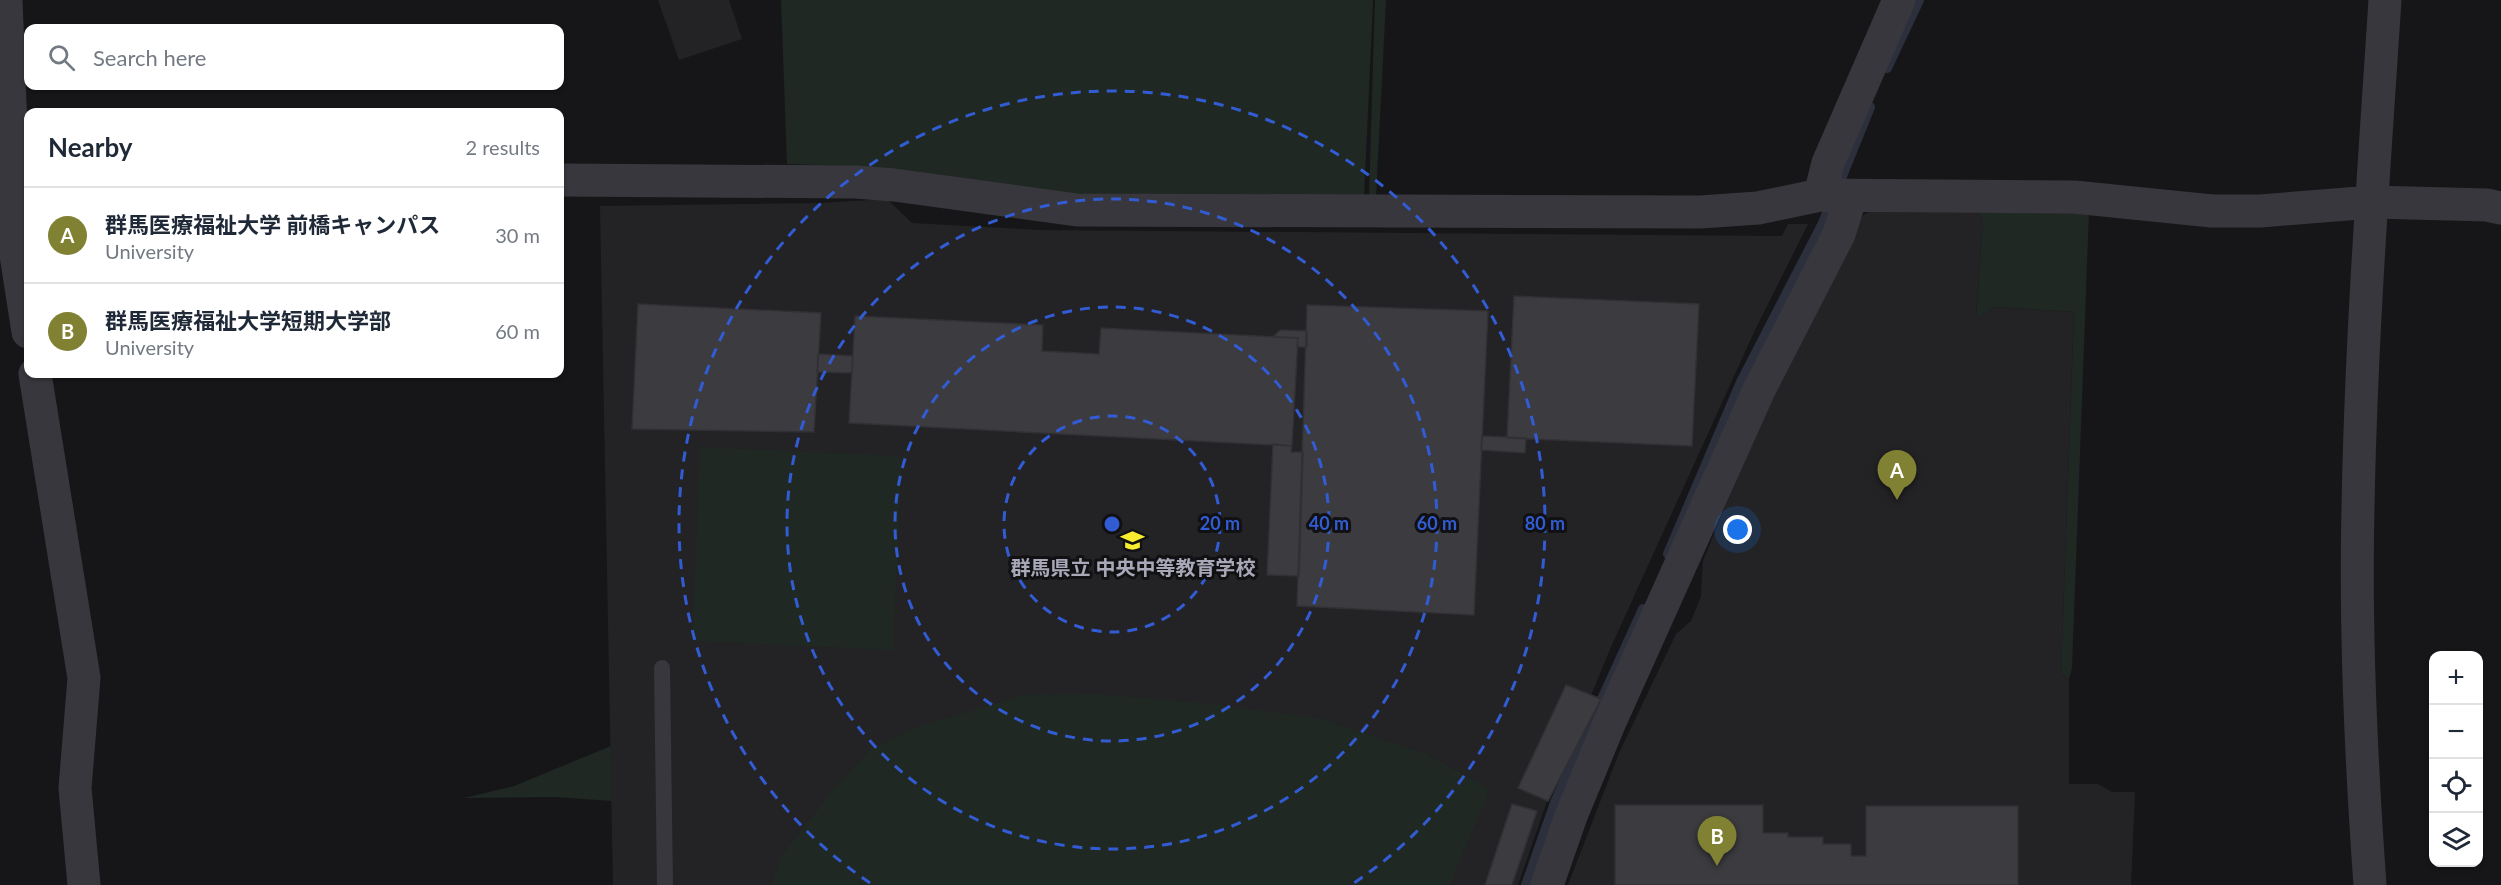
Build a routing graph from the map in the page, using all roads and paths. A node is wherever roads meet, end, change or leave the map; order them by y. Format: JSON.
{"nodes":[{"id":1,"x":6,"y":0,"type":"edge"},
{"id":2,"x":1899,"y":0,"type":"edge"},
{"id":3,"x":2385,"y":0,"type":"edge"},
{"id":4,"x":564,"y":180,"type":"edge"},
{"id":5,"x":1835,"y":195,"type":"junction"},
{"id":6,"x":2372,"y":202,"type":"junction"},
{"id":7,"x":21,"y":204,"type":"edge"},
{"id":8,"x":2501,"y":208,"type":"edge"},
{"id":9,"x":24,"y":306,"type":"edge"},
{"id":10,"x":36,"y":378,"type":"edge"},
{"id":11,"x":662,"y":668,"type":"dead end"},
{"id":12,"x":84,"y":885,"type":"edge"},
{"id":13,"x":664,"y":885,"type":"edge"},
{"id":14,"x":1547,"y":885,"type":"edge"},
{"id":15,"x":2370,"y":885,"type":"edge"}],
"edges":[{"from":1,"to":7,"type":"street"},
{"from":2,"to":5,"type":"street"},
{"from":3,"to":6,"type":"street"},
{"from":4,"to":5,"type":"street"},
{"from":5,"to":6,"type":"street"},
{"from":5,"to":14,"type":"street"},
{"from":6,"to":8,"type":"street"},
{"from":6,"to":15,"type":"street"},
{"from":7,"to":9,"type":"street"},
{"from":10,"to":12,"type":"street"},
{"from":11,"to":13,"type":"lane"}]}
